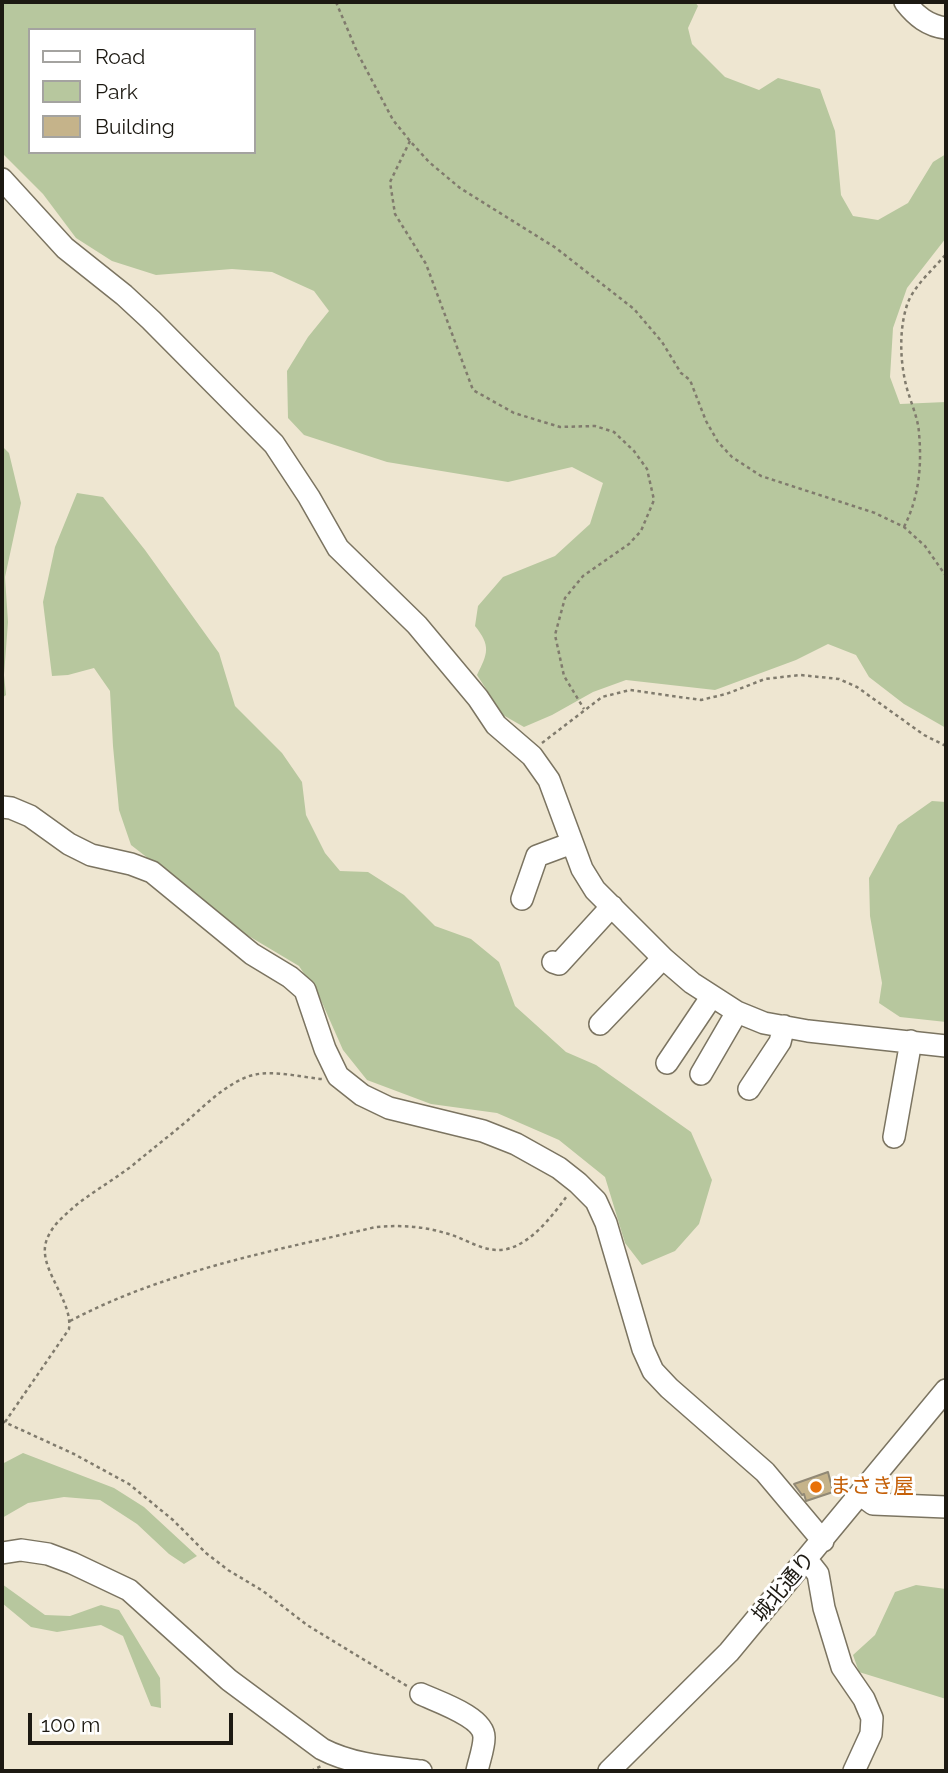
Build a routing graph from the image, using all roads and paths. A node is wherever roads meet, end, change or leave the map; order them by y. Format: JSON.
{"nodes":[{"id":1,"x":336,"y":2,"type":"edge"},
{"id":2,"x":905,"y":2,"type":"edge"},
{"id":3,"x":946,"y":28,"type":"edge"},
{"id":4,"x":410,"y":141,"type":"junction"},
{"id":5,"x":2,"y":179,"type":"edge"},
{"id":6,"x":946,"y":254,"type":"edge"},
{"id":7,"x":904,"y":527,"type":"junction"},
{"id":8,"x":946,"y":576,"type":"edge"},
{"id":9,"x":584,"y":709,"type":"junction"},
{"id":10,"x":946,"y":746,"type":"edge"},
{"id":11,"x":532,"y":756,"type":"junction"},
{"id":12,"x":2,"y":807,"type":"edge"},
{"id":13,"x":572,"y":843,"type":"junction"},
{"id":14,"x":522,"y":898,"type":"dead end"},
{"id":15,"x":612,"y":906,"type":"junction"},
{"id":16,"x":663,"y":958,"type":"junction"},
{"id":17,"x":553,"y":962,"type":"dead end"},
{"id":18,"x":712,"y":996,"type":"junction"},
{"id":19,"x":737,"y":1012,"type":"junction"},
{"id":20,"x":600,"y":1024,"type":"dead end"},
{"id":21,"x":784,"y":1026,"type":"junction"},
{"id":22,"x":911,"y":1041,"type":"junction"},
{"id":23,"x":946,"y":1045,"type":"edge"},
{"id":24,"x":667,"y":1063,"type":"dead end"},
{"id":25,"x":701,"y":1074,"type":"dead end"},
{"id":26,"x":338,"y":1076,"type":"junction"},
{"id":27,"x":749,"y":1089,"type":"dead end"},
{"id":28,"x":894,"y":1137,"type":"dead end"},
{"id":29,"x":578,"y":1183,"type":"junction"},
{"id":30,"x":70,"y":1321,"type":"junction"},
{"id":31,"x":946,"y":1390,"type":"edge"},
{"id":32,"x":3,"y":1422,"type":"edge"},
{"id":33,"x":861,"y":1495,"type":"junction"},
{"id":34,"x":946,"y":1507,"type":"edge"},
{"id":35,"x":822,"y":1541,"type":"junction"},
{"id":36,"x":2,"y":1553,"type":"edge"},
{"id":37,"x":807,"y":1560,"type":"junction"},
{"id":38,"x":421,"y":1695,"type":"joint"},
{"id":39,"x":421,"y":1771,"type":"edge"},
{"id":40,"x":477,"y":1771,"type":"edge"},
{"id":41,"x":609,"y":1771,"type":"edge"},
{"id":42,"x":854,"y":1771,"type":"edge"}],
"edges":[{"from":1,"to":4,"type":"path"},
{"from":2,"to":3,"type":"street"},
{"from":4,"to":7,"type":"path"},
{"from":4,"to":9,"type":"path"},
{"from":5,"to":11,"type":"street"},
{"from":6,"to":7,"type":"path"},
{"from":7,"to":8,"type":"path"},
{"from":9,"to":10,"type":"path"},
{"from":9,"to":11,"type":"path"},
{"from":11,"to":13,"type":"street"},
{"from":12,"to":26,"type":"street"},
{"from":13,"to":14,"type":"street"},
{"from":13,"to":15,"type":"street"},
{"from":15,"to":16,"type":"street"},
{"from":15,"to":17,"type":"street"},
{"from":16,"to":18,"type":"street"},
{"from":16,"to":20,"type":"street"},
{"from":18,"to":19,"type":"street"},
{"from":18,"to":24,"type":"street"},
{"from":19,"to":21,"type":"street"},
{"from":19,"to":25,"type":"street"},
{"from":21,"to":22,"type":"street"},
{"from":21,"to":27,"type":"street"},
{"from":22,"to":23,"type":"street"},
{"from":22,"to":28,"type":"street"},
{"from":26,"to":29,"type":"street"},
{"from":26,"to":30,"type":"path"},
{"from":29,"to":30,"type":"path"},
{"from":29,"to":35,"type":"street"},
{"from":30,"to":32,"type":"path"},
{"from":31,"to":33,"type":"street","name":"城北通り"},
{"from":32,"to":38,"type":"path"},
{"from":33,"to":34,"type":"street"},
{"from":33,"to":35,"type":"street","name":"城北通り"},
{"from":35,"to":37,"type":"street","name":"城北通り"},
{"from":36,"to":39,"type":"street"},
{"from":37,"to":41,"type":"street","name":"城北通り"},
{"from":37,"to":42,"type":"street"},
{"from":38,"to":40,"type":"street"}]}
